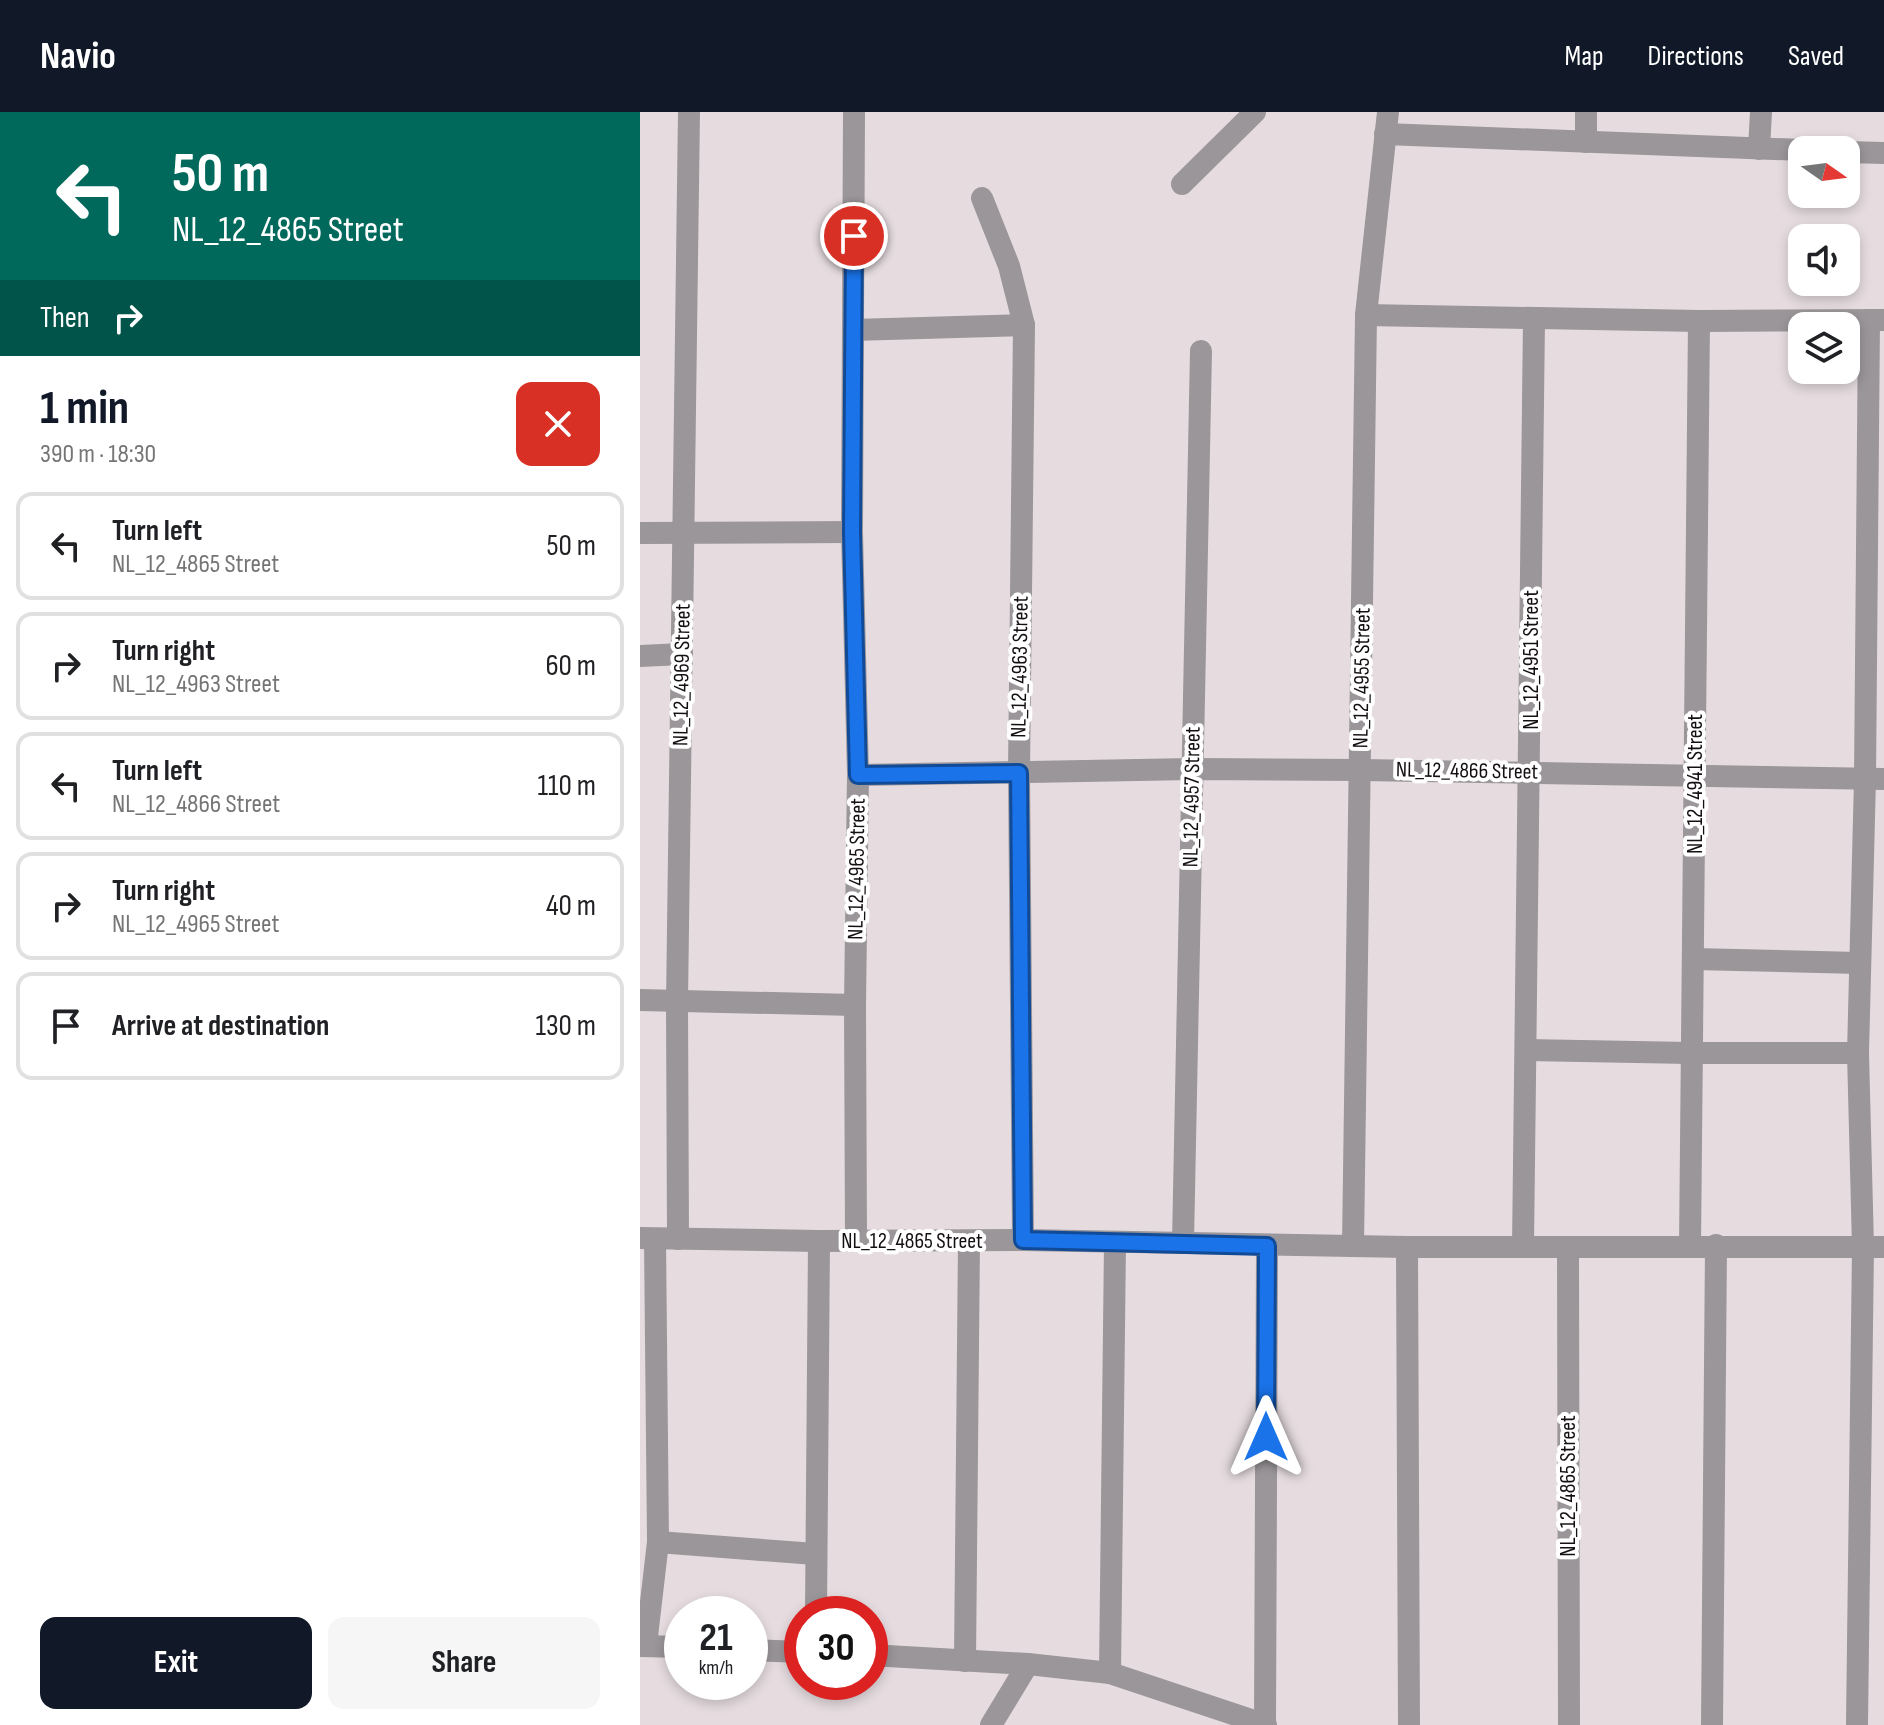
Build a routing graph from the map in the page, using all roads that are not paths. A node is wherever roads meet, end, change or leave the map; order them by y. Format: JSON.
{"nodes":[{"id":1,"x":689,"y":112,"type":"edge"},
{"id":2,"x":854,"y":112,"type":"edge"},
{"id":3,"x":1255,"y":112,"type":"edge"},
{"id":4,"x":1586,"y":112,"type":"edge"},
{"id":5,"x":1761,"y":112,"type":"edge"},
{"id":6,"x":1387,"y":123,"type":"edge"},
{"id":7,"x":1586,"y":142,"type":"junction"},
{"id":8,"x":1759,"y":149,"type":"junction"},
{"id":9,"x":1788,"y":150,"type":"edge"},
{"id":10,"x":1860,"y":152,"type":"edge"},
{"id":11,"x":1884,"y":153,"type":"edge"},
{"id":12,"x":1182,"y":184,"type":"dead end"},
{"id":13,"x":982,"y":198,"type":"dead end"},
{"id":14,"x":1366,"y":315,"type":"junction"},
{"id":15,"x":1534,"y":318,"type":"junction"},
{"id":16,"x":1877,"y":320,"type":"edge"},
{"id":17,"x":1699,"y":321,"type":"junction"},
{"id":18,"x":1024,"y":325,"type":"junction"},
{"id":19,"x":853,"y":330,"type":"junction"},
{"id":20,"x":1201,"y":351,"type":"dead end"},
{"id":21,"x":683,"y":532,"type":"junction"},
{"id":22,"x":852,"y":532,"type":"junction"},
{"id":23,"x":640,"y":533,"type":"edge"},
{"id":24,"x":682,"y":654,"type":"junction"},
{"id":25,"x":640,"y":656,"type":"edge"},
{"id":26,"x":1192,"y":769,"type":"junction"},
{"id":27,"x":1361,"y":770,"type":"junction"},
{"id":28,"x":1530,"y":771,"type":"junction"},
{"id":29,"x":1019,"y":773,"type":"junction"},
{"id":30,"x":858,"y":775,"type":"junction"},
{"id":31,"x":1695,"y":776,"type":"junction"},
{"id":32,"x":1874,"y":779,"type":"edge"},
{"id":33,"x":1693,"y":959,"type":"junction"},
{"id":34,"x":1859,"y":963,"type":"junction"},
{"id":35,"x":640,"y":1000,"type":"edge"},
{"id":36,"x":677,"y":1002,"type":"junction"},
{"id":37,"x":855,"y":1005,"type":"junction"},
{"id":38,"x":1526,"y":1050,"type":"junction"},
{"id":39,"x":1690,"y":1053,"type":"junction"},
{"id":40,"x":1858,"y":1053,"type":"junction"},
{"id":41,"x":647,"y":1239,"type":"edge"},
{"id":42,"x":678,"y":1239,"type":"junction"},
{"id":43,"x":1023,"y":1240,"type":"junction"},
{"id":44,"x":819,"y":1241,"type":"junction"},
{"id":45,"x":856,"y":1241,"type":"junction"},
{"id":46,"x":969,"y":1241,"type":"junction"},
{"id":47,"x":1183,"y":1242,"type":"junction"},
{"id":48,"x":1115,"y":1243,"type":"junction"},
{"id":49,"x":1716,"y":1245,"type":"junction"},
{"id":50,"x":1267,"y":1246,"type":"junction"},
{"id":51,"x":1353,"y":1246,"type":"junction"},
{"id":52,"x":1690,"y":1246,"type":"junction"},
{"id":53,"x":1407,"y":1247,"type":"junction"},
{"id":54,"x":1523,"y":1247,"type":"junction"},
{"id":55,"x":1874,"y":1247,"type":"edge"},
{"id":56,"x":1568,"y":1248,"type":"junction"},
{"id":57,"x":648,"y":1433,"type":"edge"},
{"id":58,"x":658,"y":1542,"type":"junction"},
{"id":59,"x":815,"y":1554,"type":"junction"},
{"id":60,"x":816,"y":1596,"type":"edge"},
{"id":61,"x":643,"y":1645,"type":"edge"},
{"id":62,"x":664,"y":1646,"type":"edge"},
{"id":63,"x":888,"y":1656,"type":"edge"},
{"id":64,"x":965,"y":1661,"type":"junction"},
{"id":65,"x":1028,"y":1664,"type":"junction"},
{"id":66,"x":1110,"y":1673,"type":"junction"},
{"id":67,"x":1230,"y":1720,"type":"edge"},
{"id":68,"x":991,"y":1725,"type":"edge"},
{"id":69,"x":1265,"y":1725,"type":"edge"},
{"id":70,"x":1409,"y":1725,"type":"edge"},
{"id":71,"x":1569,"y":1725,"type":"edge"},
{"id":72,"x":1712,"y":1725,"type":"edge"},
{"id":73,"x":1857,"y":1725,"type":"edge"}],
"edges":[{"from":1,"to":21,"type":"street","name":"NL_12_4969 Street"},
{"from":2,"to":19,"type":"street","name":"NL_12_4965 Street"},
{"from":3,"to":12,"type":"street"},
{"from":4,"to":7,"type":"street"},
{"from":5,"to":8,"type":"street"},
{"from":6,"to":7,"type":"street"},
{"from":6,"to":14,"type":"street","name":"NL_12_4955 Street"},
{"from":7,"to":8,"type":"street"},
{"from":8,"to":9,"type":"street"},
{"from":10,"to":11,"type":"street"},
{"from":13,"to":18,"type":"street","name":"NL_12_4963 Street"},
{"from":14,"to":15,"type":"street"},
{"from":14,"to":27,"type":"street","name":"NL_12_4955 Street"},
{"from":15,"to":17,"type":"street"},
{"from":15,"to":28,"type":"street","name":"NL_12_4951 Street"},
{"from":16,"to":17,"type":"street"},
{"from":16,"to":32,"type":"street"},
{"from":17,"to":31,"type":"street","name":"NL_12_4941 Street"},
{"from":18,"to":19,"type":"street"},
{"from":18,"to":29,"type":"street","name":"NL_12_4963 Street"},
{"from":19,"to":22,"type":"street","name":"NL_12_4965 Street"},
{"from":20,"to":26,"type":"street","name":"NL_12_4957 Street"},
{"from":21,"to":22,"type":"street"},
{"from":21,"to":23,"type":"street"},
{"from":21,"to":24,"type":"street","name":"NL_12_4969 Street"},
{"from":22,"to":30,"type":"street","name":"NL_12_4965 Street"},
{"from":24,"to":25,"type":"street"},
{"from":24,"to":36,"type":"street","name":"NL_12_4969 Street"},
{"from":26,"to":27,"type":"street","name":"NL_12_4866 Street"},
{"from":26,"to":29,"type":"street","name":"NL_12_4866 Street"},
{"from":26,"to":47,"type":"street","name":"NL_12_4957 Street"},
{"from":27,"to":28,"type":"street","name":"NL_12_4866 Street"},
{"from":27,"to":51,"type":"street","name":"NL_12_4955 Street"},
{"from":28,"to":31,"type":"street","name":"NL_12_4866 Street"},
{"from":28,"to":38,"type":"street","name":"NL_12_4951 Street"},
{"from":29,"to":30,"type":"street","name":"NL_12_4866 Street"},
{"from":29,"to":43,"type":"street","name":"NL_12_4963 Street"},
{"from":30,"to":37,"type":"street","name":"NL_12_4965 Street"},
{"from":31,"to":32,"type":"street","name":"NL_12_4866 Street"},
{"from":31,"to":33,"type":"street","name":"NL_12_4941 Street"},
{"from":32,"to":34,"type":"street"},
{"from":33,"to":34,"type":"street"},
{"from":33,"to":39,"type":"street","name":"NL_12_4941 Street"},
{"from":34,"to":40,"type":"street"},
{"from":35,"to":36,"type":"street"},
{"from":36,"to":37,"type":"street"},
{"from":36,"to":42,"type":"street","name":"NL_12_4969 Street"},
{"from":37,"to":45,"type":"street","name":"NL_12_4965 Street"},
{"from":38,"to":39,"type":"street"},
{"from":38,"to":54,"type":"street","name":"NL_12_4951 Street"},
{"from":39,"to":40,"type":"street"},
{"from":39,"to":52,"type":"street","name":"NL_12_4941 Street"},
{"from":40,"to":55,"type":"street"},
{"from":41,"to":42,"type":"street","name":"NL_12_4865 Street"},
{"from":41,"to":57,"type":"street"},
{"from":42,"to":44,"type":"street","name":"NL_12_4865 Street"},
{"from":43,"to":46,"type":"street","name":"NL_12_4865 Street"},
{"from":43,"to":48,"type":"street","name":"NL_12_4865 Street"},
{"from":44,"to":45,"type":"street","name":"NL_12_4865 Street"},
{"from":44,"to":59,"type":"street"},
{"from":45,"to":46,"type":"street","name":"NL_12_4865 Street"},
{"from":46,"to":64,"type":"street"},
{"from":47,"to":48,"type":"street","name":"NL_12_4865 Street"},
{"from":47,"to":50,"type":"street","name":"NL_12_4865 Street"},
{"from":48,"to":66,"type":"street"},
{"from":49,"to":52,"type":"street","name":"NL_12_4865 Street"},
{"from":49,"to":55,"type":"street","name":"NL_12_4865 Street"},
{"from":49,"to":72,"type":"street"},
{"from":50,"to":51,"type":"street","name":"NL_12_4865 Street"},
{"from":50,"to":69,"type":"street"},
{"from":51,"to":53,"type":"street","name":"NL_12_4865 Street"},
{"from":52,"to":56,"type":"street","name":"NL_12_4865 Street"},
{"from":53,"to":54,"type":"street","name":"NL_12_4865 Street"},
{"from":53,"to":70,"type":"street"},
{"from":54,"to":56,"type":"street","name":"NL_12_4865 Street"},
{"from":55,"to":73,"type":"street"},
{"from":56,"to":71,"type":"street","name":"NL_12_4865 Street"},
{"from":57,"to":58,"type":"street"},
{"from":58,"to":59,"type":"street"},
{"from":58,"to":61,"type":"street"},
{"from":59,"to":60,"type":"street"},
{"from":61,"to":62,"type":"street"},
{"from":63,"to":64,"type":"street"},
{"from":64,"to":65,"type":"street"},
{"from":65,"to":66,"type":"street"},
{"from":65,"to":68,"type":"street"},
{"from":66,"to":67,"type":"street"},
{"from":67,"to":69,"type":"street"}]}
